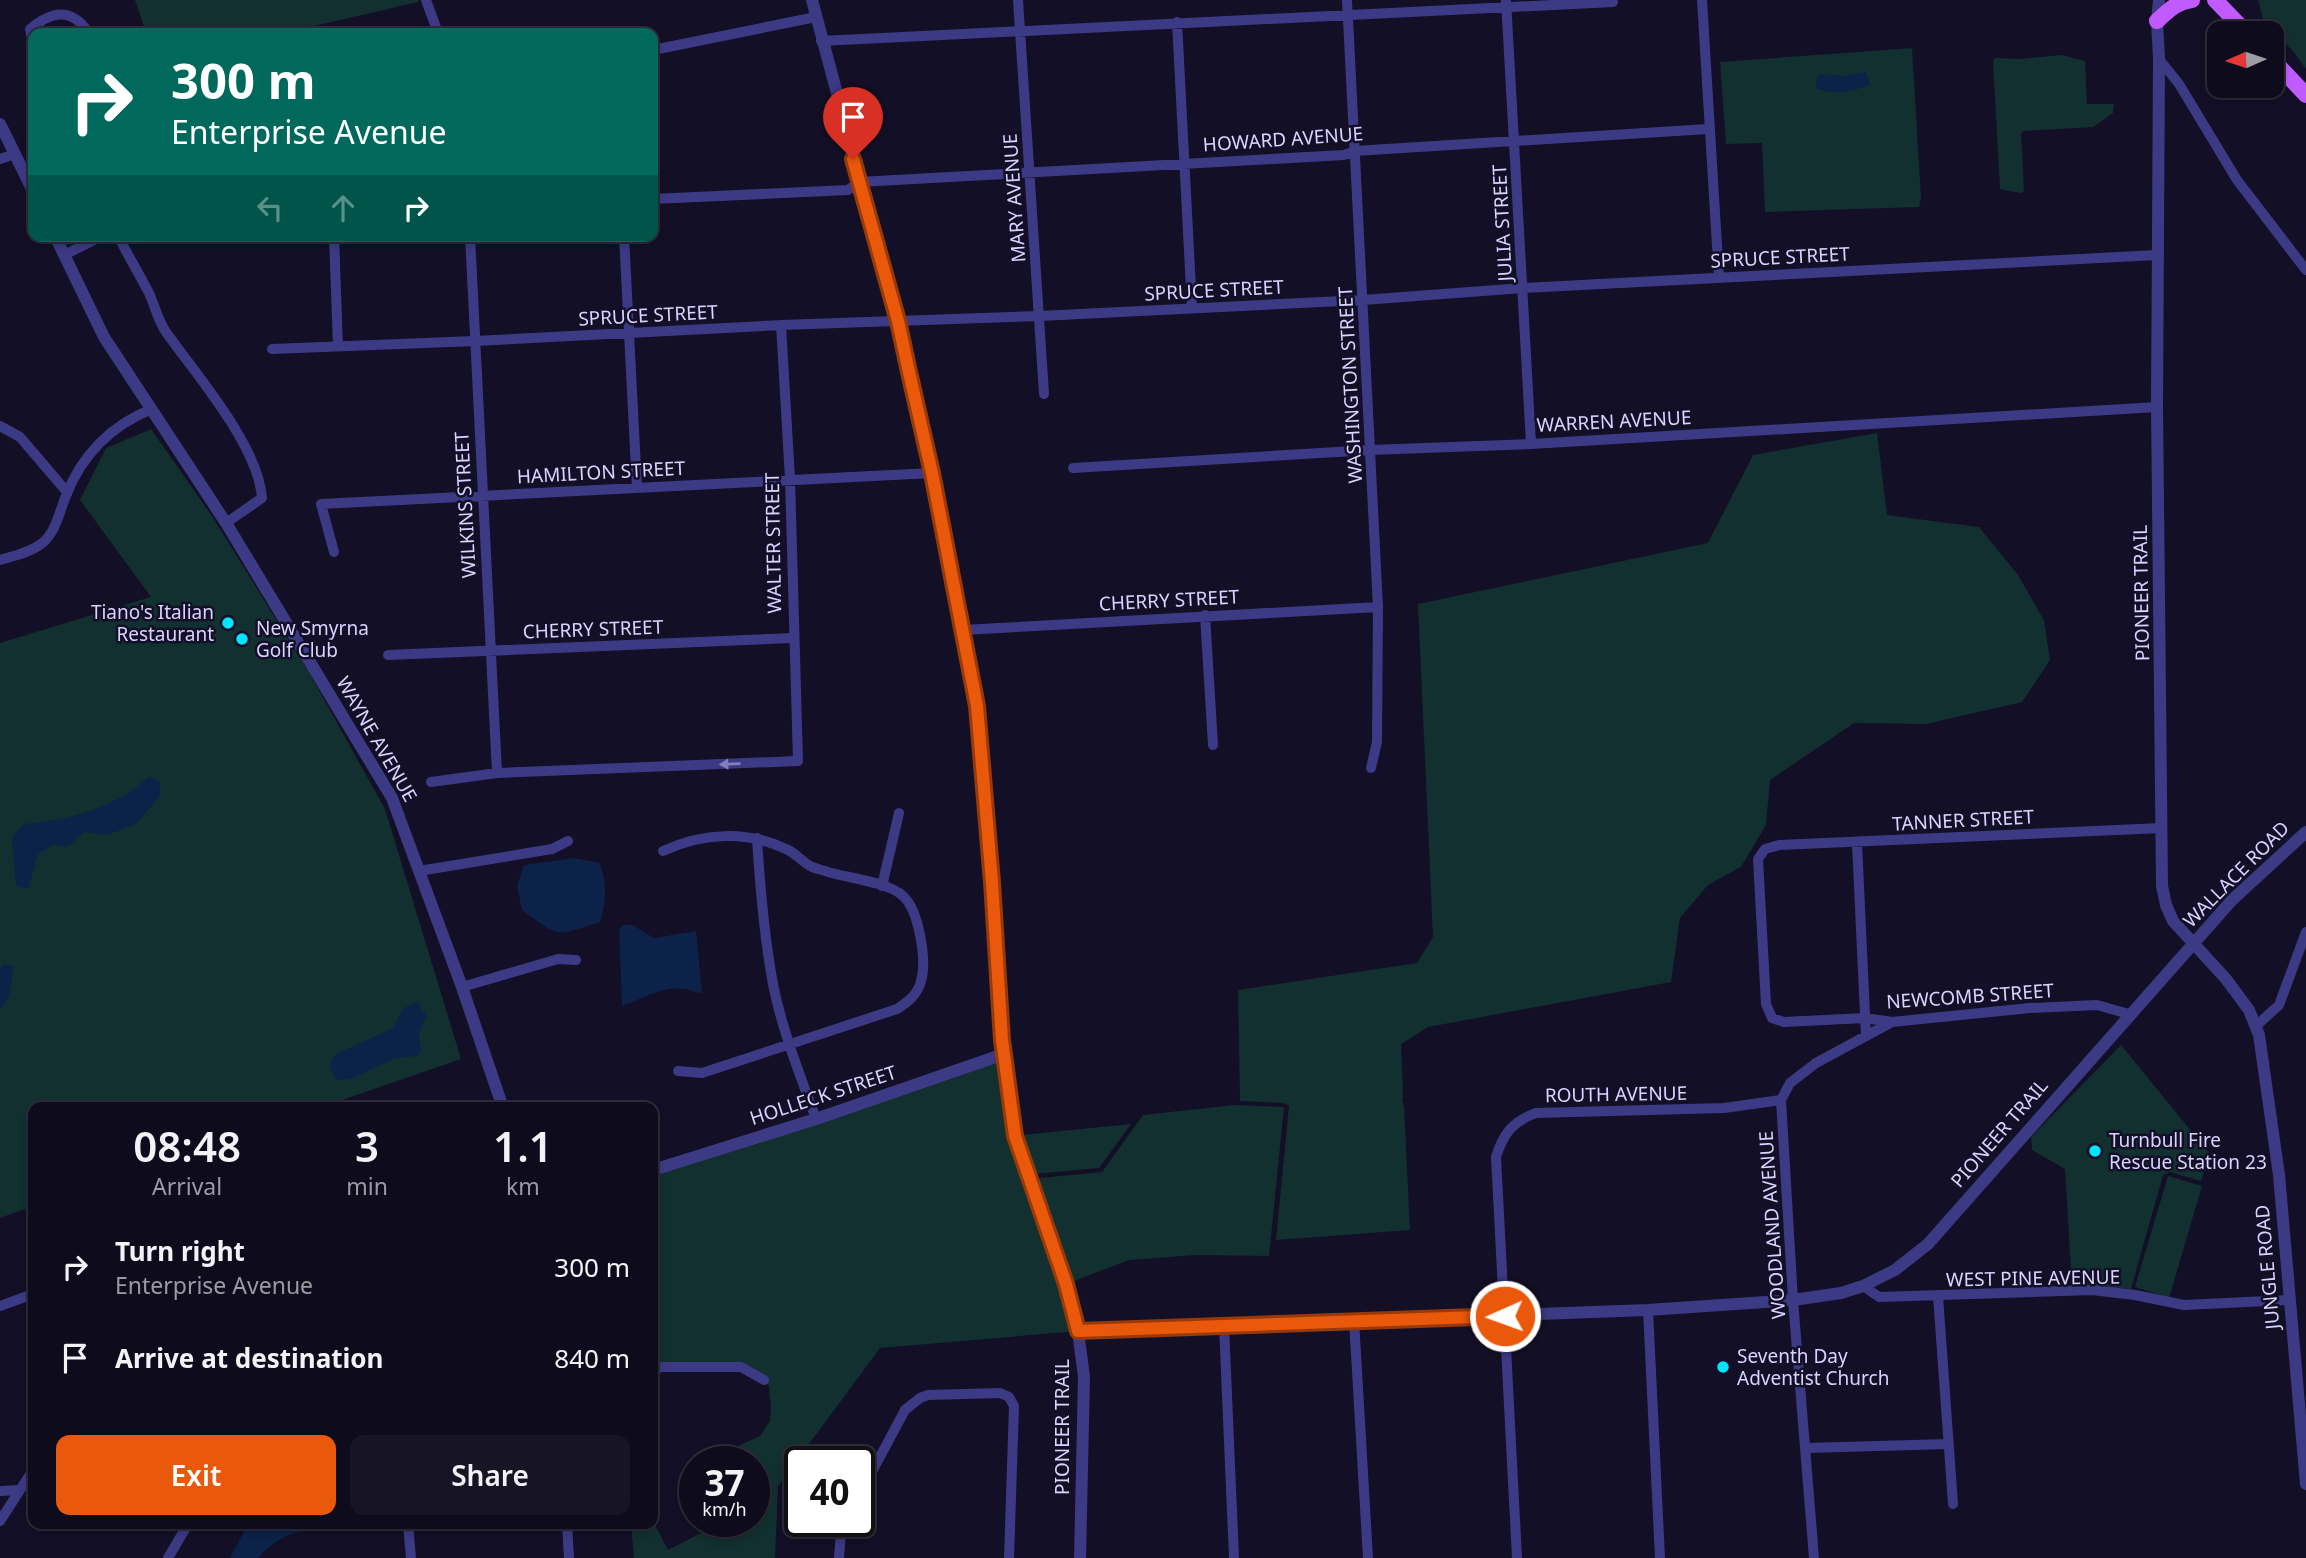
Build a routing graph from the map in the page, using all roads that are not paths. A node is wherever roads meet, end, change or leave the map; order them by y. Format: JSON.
{"nodes":[{"id":1,"x":812,"y":0,"type":"edge"},
{"id":2,"x":1018,"y":0,"type":"edge"},
{"id":3,"x":1347,"y":0,"type":"edge"},
{"id":4,"x":1702,"y":0,"type":"edge"},
{"id":5,"x":2192,"y":0,"type":"edge"},
{"id":6,"x":2214,"y":0,"type":"edge"},
{"id":7,"x":1613,"y":2,"type":"dead end"},
{"id":8,"x":427,"y":3,"type":"edge"},
{"id":9,"x":1506,"y":3,"type":"edge"},
{"id":10,"x":2158,"y":7,"type":"edge"},
{"id":11,"x":1348,"y":14,"type":"junction"},
{"id":12,"x":816,"y":17,"type":"junction"},
{"id":13,"x":2235,"y":21,"type":"edge"},
{"id":14,"x":1177,"y":22,"type":"junction"},
{"id":15,"x":31,"y":28,"type":"edge"},
{"id":16,"x":85,"y":28,"type":"edge"},
{"id":17,"x":436,"y":28,"type":"edge"},
{"id":18,"x":1020,"y":30,"type":"junction"},
{"id":19,"x":821,"y":41,"type":"junction"},
{"id":20,"x":658,"y":49,"type":"edge"},
{"id":21,"x":2159,"y":59,"type":"junction"},
{"id":22,"x":2284,"y":72,"type":"edge"},
{"id":23,"x":2306,"y":95,"type":"edge"},
{"id":24,"x":0,"y":124,"type":"edge"},
{"id":25,"x":1708,"y":129,"type":"junction"},
{"id":26,"x":1515,"y":140,"type":"junction"},
{"id":27,"x":1355,"y":151,"type":"junction"},
{"id":28,"x":15,"y":154,"type":"junction"},
{"id":29,"x":0,"y":159,"type":"edge"},
{"id":30,"x":1184,"y":164,"type":"junction"},
{"id":31,"x":1029,"y":172,"type":"junction"},
{"id":32,"x":28,"y":181,"type":"edge"},
{"id":33,"x":859,"y":182,"type":"junction"},
{"id":34,"x":658,"y":199,"type":"edge"},
{"id":35,"x":58,"y":242,"type":"edge"},
{"id":36,"x":90,"y":242,"type":"edge"},
{"id":37,"x":121,"y":242,"type":"edge"},
{"id":38,"x":334,"y":242,"type":"edge"},
{"id":39,"x":470,"y":242,"type":"edge"},
{"id":40,"x":624,"y":242,"type":"edge"},
{"id":41,"x":64,"y":255,"type":"junction"},
{"id":42,"x":2157,"y":255,"type":"junction"},
{"id":43,"x":2306,"y":270,"type":"edge"},
{"id":44,"x":1719,"y":278,"type":"junction"},
{"id":45,"x":1523,"y":288,"type":"junction"},
{"id":46,"x":1363,"y":300,"type":"junction"},
{"id":47,"x":1192,"y":309,"type":"junction"},
{"id":48,"x":1040,"y":316,"type":"junction"},
{"id":49,"x":898,"y":321,"type":"junction"},
{"id":50,"x":781,"y":325,"type":"junction"},
{"id":51,"x":628,"y":333,"type":"junction"},
{"id":52,"x":475,"y":341,"type":"junction"},
{"id":53,"x":338,"y":346,"type":"junction"},
{"id":54,"x":272,"y":349,"type":"dead end"},
{"id":55,"x":1044,"y":394,"type":"dead end"},
{"id":56,"x":2157,"y":407,"type":"junction"},
{"id":57,"x":152,"y":409,"type":"junction"},
{"id":58,"x":0,"y":426,"type":"edge"},
{"id":59,"x":1531,"y":444,"type":"junction"},
{"id":60,"x":1370,"y":450,"type":"junction"},
{"id":61,"x":1073,"y":468,"type":"dead end"},
{"id":62,"x":932,"y":473,"type":"junction"},
{"id":63,"x":790,"y":479,"type":"junction"},
{"id":64,"x":637,"y":488,"type":"junction"},
{"id":65,"x":67,"y":492,"type":"junction"},
{"id":66,"x":482,"y":495,"type":"junction"},
{"id":67,"x":226,"y":523,"type":"junction"},
{"id":68,"x":334,"y":552,"type":"dead end"},
{"id":69,"x":0,"y":560,"type":"edge"},
{"id":70,"x":1378,"y":607,"type":"junction"},
{"id":71,"x":1205,"y":615,"type":"junction"},
{"id":72,"x":963,"y":629,"type":"junction"},
{"id":73,"x":793,"y":638,"type":"junction"},
{"id":74,"x":490,"y":651,"type":"junction"},
{"id":75,"x":388,"y":655,"type":"dead end"},
{"id":76,"x":1213,"y":745,"type":"dead end"},
{"id":77,"x":1371,"y":768,"type":"dead end"},
{"id":78,"x":496,"y":773,"type":"junction"},
{"id":79,"x":431,"y":782,"type":"dead end"},
{"id":80,"x":899,"y":813,"type":"dead end"},
{"id":81,"x":2162,"y":828,"type":"junction"},
{"id":82,"x":2306,"y":832,"type":"edge"},
{"id":83,"x":757,"y":838,"type":"junction"},
{"id":84,"x":568,"y":841,"type":"dead end"},
{"id":85,"x":1857,"y":843,"type":"junction"},
{"id":86,"x":663,"y":851,"type":"dead end"},
{"id":87,"x":419,"y":871,"type":"junction"},
{"id":88,"x":882,"y":886,"type":"junction"},
{"id":89,"x":2306,"y":932,"type":"edge"},
{"id":90,"x":2192,"y":944,"type":"junction"},
{"id":91,"x":576,"y":960,"type":"dead end"},
{"id":92,"x":462,"y":987,"type":"junction"},
{"id":93,"x":2129,"y":1014,"type":"junction"},
{"id":94,"x":1772,"y":1018,"type":"joint"},
{"id":95,"x":1865,"y":1018,"type":"junction"},
{"id":96,"x":1892,"y":1022,"type":"junction"},
{"id":97,"x":2256,"y":1026,"type":"junction"},
{"id":98,"x":1866,"y":1035,"type":"junction"},
{"id":99,"x":790,"y":1045,"type":"junction"},
{"id":100,"x":1004,"y":1055,"type":"junction"},
{"id":101,"x":678,"y":1071,"type":"dead end"},
{"id":102,"x":1781,"y":1100,"type":"junction"},
{"id":103,"x":501,"y":1102,"type":"edge"},
{"id":104,"x":816,"y":1119,"type":"junction"},
{"id":105,"x":658,"y":1168,"type":"edge"},
{"id":106,"x":1863,"y":1286,"type":"junction"},
{"id":107,"x":28,"y":1296,"type":"edge"},
{"id":108,"x":1938,"y":1296,"type":"junction"},
{"id":109,"x":1793,"y":1300,"type":"junction"},
{"id":110,"x":2289,"y":1300,"type":"junction"},
{"id":111,"x":0,"y":1306,"type":"edge"},
{"id":112,"x":1648,"y":1310,"type":"junction"},
{"id":113,"x":1505,"y":1316,"type":"junction"},
{"id":114,"x":1354,"y":1320,"type":"junction"},
{"id":115,"x":1224,"y":1325,"type":"junction"},
{"id":116,"x":1078,"y":1331,"type":"junction"},
{"id":117,"x":658,"y":1368,"type":"edge"},
{"id":118,"x":764,"y":1380,"type":"dead end"},
{"id":119,"x":1948,"y":1444,"type":"junction"},
{"id":120,"x":1807,"y":1448,"type":"junction"},
{"id":121,"x":875,"y":1466,"type":"edge"},
{"id":122,"x":28,"y":1478,"type":"edge"},
{"id":123,"x":2306,"y":1484,"type":"edge"},
{"id":124,"x":20,"y":1490,"type":"junction"},
{"id":125,"x":0,"y":1492,"type":"edge"},
{"id":126,"x":1953,"y":1504,"type":"dead end"},
{"id":127,"x":0,"y":1521,"type":"edge"},
{"id":128,"x":185,"y":1529,"type":"edge"},
{"id":129,"x":408,"y":1529,"type":"edge"},
{"id":130,"x":567,"y":1529,"type":"edge"},
{"id":131,"x":841,"y":1537,"type":"edge"},
{"id":132,"x":168,"y":1558,"type":"edge"},
{"id":133,"x":411,"y":1558,"type":"edge"},
{"id":134,"x":569,"y":1558,"type":"edge"},
{"id":135,"x":839,"y":1558,"type":"edge"},
{"id":136,"x":1009,"y":1558,"type":"edge"},
{"id":137,"x":1080,"y":1558,"type":"edge"},
{"id":138,"x":1234,"y":1558,"type":"edge"},
{"id":139,"x":1368,"y":1558,"type":"edge"},
{"id":140,"x":1517,"y":1558,"type":"edge"},
{"id":141,"x":1660,"y":1558,"type":"edge"},
{"id":142,"x":1814,"y":1558,"type":"edge"}],
"edges":[{"from":1,"to":12,"type":"street"},
{"from":2,"to":18,"type":"street","name":"MARY AVENUE"},
{"from":3,"to":11,"type":"street","name":"WASHINGTON STREET"},
{"from":4,"to":25,"type":"street"},
{"from":5,"to":10,"type":"main road"},
{"from":6,"to":13,"type":"main road"},
{"from":7,"to":9,"type":"street"},
{"from":8,"to":17,"type":"street"},
{"from":9,"to":11,"type":"street"},
{"from":9,"to":26,"type":"street","name":"JULIA STREET"},
{"from":10,"to":21,"type":"street","name":"PIONEER TRAIL"},
{"from":11,"to":14,"type":"street"},
{"from":11,"to":27,"type":"street","name":"WASHINGTON STREET"},
{"from":12,"to":19,"type":"street"},
{"from":12,"to":20,"type":"street"},
{"from":14,"to":18,"type":"street"},
{"from":14,"to":30,"type":"street"},
{"from":15,"to":16,"type":"street"},
{"from":18,"to":19,"type":"street"},
{"from":18,"to":31,"type":"street","name":"MARY AVENUE"},
{"from":19,"to":33,"type":"street"},
{"from":21,"to":42,"type":"street","name":"PIONEER TRAIL"},
{"from":21,"to":43,"type":"street"},
{"from":22,"to":23,"type":"main road"},
{"from":24,"to":28,"type":"street"},
{"from":25,"to":26,"type":"street","name":"HOWARD AVENUE"},
{"from":25,"to":44,"type":"street"},
{"from":26,"to":27,"type":"street","name":"HOWARD AVENUE"},
{"from":26,"to":45,"type":"street","name":"JULIA STREET"},
{"from":27,"to":30,"type":"street","name":"HOWARD AVENUE"},
{"from":27,"to":46,"type":"street","name":"WASHINGTON STREET"},
{"from":28,"to":29,"type":"street"},
{"from":28,"to":32,"type":"street"},
{"from":30,"to":31,"type":"street","name":"HOWARD AVENUE"},
{"from":30,"to":47,"type":"street"},
{"from":31,"to":33,"type":"street","name":"HOWARD AVENUE"},
{"from":31,"to":48,"type":"street","name":"MARY AVENUE"},
{"from":33,"to":34,"type":"street","name":"HOWARD AVENUE"},
{"from":33,"to":49,"type":"street"},
{"from":35,"to":41,"type":"street","name":"WAYNE AVENUE"},
{"from":36,"to":41,"type":"street"},
{"from":37,"to":67,"type":"street"},
{"from":38,"to":53,"type":"street"},
{"from":39,"to":52,"type":"street","name":"WILKINS STREET"},
{"from":40,"to":51,"type":"street"},
{"from":41,"to":57,"type":"street","name":"WAYNE AVENUE"},
{"from":42,"to":44,"type":"street","name":"SPRUCE STREET"},
{"from":42,"to":56,"type":"street","name":"PIONEER TRAIL"},
{"from":44,"to":45,"type":"street","name":"SPRUCE STREET"},
{"from":45,"to":46,"type":"street","name":"SPRUCE STREET"},
{"from":45,"to":59,"type":"street","name":"JULIA STREET"},
{"from":46,"to":47,"type":"street","name":"SPRUCE STREET"},
{"from":46,"to":60,"type":"street","name":"WASHINGTON STREET"},
{"from":47,"to":48,"type":"street","name":"SPRUCE STREET"},
{"from":48,"to":49,"type":"street","name":"SPRUCE STREET"},
{"from":48,"to":55,"type":"street","name":"MARY AVENUE"},
{"from":49,"to":50,"type":"street","name":"SPRUCE STREET"},
{"from":49,"to":62,"type":"street"},
{"from":50,"to":51,"type":"street","name":"SPRUCE STREET"},
{"from":50,"to":63,"type":"street","name":"WALTER STREET"},
{"from":51,"to":52,"type":"street","name":"SPRUCE STREET"},
{"from":51,"to":64,"type":"street"},
{"from":52,"to":53,"type":"street","name":"SPRUCE STREET"},
{"from":52,"to":66,"type":"street","name":"WILKINS STREET"},
{"from":53,"to":54,"type":"street","name":"SPRUCE STREET"},
{"from":56,"to":59,"type":"street","name":"WARREN AVENUE"},
{"from":56,"to":81,"type":"street","name":"PIONEER TRAIL"},
{"from":57,"to":65,"type":"street"},
{"from":57,"to":67,"type":"street","name":"WAYNE AVENUE"},
{"from":58,"to":65,"type":"street"},
{"from":59,"to":60,"type":"street","name":"WARREN AVENUE"},
{"from":60,"to":61,"type":"street","name":"WARREN AVENUE"},
{"from":60,"to":70,"type":"street","name":"WASHINGTON STREET"},
{"from":62,"to":63,"type":"street","name":"HAMILTON STREET"},
{"from":62,"to":72,"type":"street"},
{"from":63,"to":64,"type":"street","name":"HAMILTON STREET"},
{"from":63,"to":73,"type":"street","name":"WALTER STREET"},
{"from":64,"to":66,"type":"street","name":"HAMILTON STREET"},
{"from":65,"to":69,"type":"street"},
{"from":66,"to":68,"type":"street","name":"HAMILTON STREET"},
{"from":66,"to":74,"type":"street","name":"WILKINS STREET"},
{"from":67,"to":87,"type":"street","name":"WAYNE AVENUE"},
{"from":70,"to":71,"type":"street","name":"CHERRY STREET"},
{"from":70,"to":77,"type":"street","name":"WASHINGTON STREET"},
{"from":71,"to":72,"type":"street","name":"CHERRY STREET"},
{"from":71,"to":76,"type":"street"},
{"from":72,"to":100,"type":"street"},
{"from":73,"to":74,"type":"street","name":"CHERRY STREET"},
{"from":73,"to":78,"type":"street","name":"WALTER STREET","one_way":true},
{"from":74,"to":75,"type":"street","name":"CHERRY STREET"},
{"from":74,"to":78,"type":"street","name":"WILKINS STREET"},
{"from":78,"to":79,"type":"street"},
{"from":80,"to":88,"type":"street"},
{"from":81,"to":85,"type":"street","name":"TANNER STREET"},
{"from":81,"to":90,"type":"street","name":"PIONEER TRAIL"},
{"from":82,"to":90,"type":"street","name":"WALLACE ROAD"},
{"from":83,"to":86,"type":"street"},
{"from":83,"to":88,"type":"street"},
{"from":83,"to":99,"type":"street"},
{"from":84,"to":87,"type":"street"},
{"from":85,"to":94,"type":"street","name":"TANNER STREET"},
{"from":85,"to":95,"type":"street"},
{"from":87,"to":92,"type":"street","name":"WAYNE AVENUE"},
{"from":88,"to":99,"type":"street"},
{"from":89,"to":97,"type":"street"},
{"from":90,"to":93,"type":"street","name":"PIONEER TRAIL"},
{"from":90,"to":97,"type":"street","name":"JUNGLE ROAD"},
{"from":91,"to":92,"type":"street"},
{"from":92,"to":103,"type":"street","name":"WAYNE AVENUE"},
{"from":93,"to":96,"type":"street","name":"NEWCOMB STREET"},
{"from":93,"to":106,"type":"street","name":"PIONEER TRAIL"},
{"from":94,"to":95,"type":"street","name":"NEWCOMB STREET"},
{"from":95,"to":96,"type":"street","name":"NEWCOMB STREET"},
{"from":95,"to":98,"type":"street"},
{"from":96,"to":98,"type":"street"},
{"from":97,"to":110,"type":"street","name":"JUNGLE ROAD"},
{"from":98,"to":102,"type":"street"},
{"from":99,"to":101,"type":"street"},
{"from":99,"to":104,"type":"street"},
{"from":100,"to":104,"type":"street","name":"HOLLECK STREET"},
{"from":100,"to":116,"type":"street"},
{"from":102,"to":109,"type":"street","name":"WOODLAND AVENUE"},
{"from":102,"to":113,"type":"street","name":"ROUTH AVENUE"},
{"from":104,"to":105,"type":"street","name":"HOLLECK STREET"},
{"from":106,"to":108,"type":"street","name":"WEST PINE AVENUE"},
{"from":106,"to":109,"type":"street","name":"PIONEER TRAIL"},
{"from":107,"to":111,"type":"street"},
{"from":108,"to":110,"type":"street","name":"WEST PINE AVENUE"},
{"from":108,"to":119,"type":"street"},
{"from":109,"to":112,"type":"street","name":"PIONEER TRAIL"},
{"from":109,"to":120,"type":"street","name":"WOODLAND AVENUE"},
{"from":110,"to":123,"type":"street","name":"JUNGLE ROAD"},
{"from":112,"to":113,"type":"street","name":"PIONEER TRAIL"},
{"from":112,"to":141,"type":"street"},
{"from":113,"to":114,"type":"street","name":"PIONEER TRAIL"},
{"from":113,"to":140,"type":"street","name":"ROUTH AVENUE"},
{"from":114,"to":115,"type":"street","name":"PIONEER TRAIL"},
{"from":114,"to":139,"type":"street"},
{"from":115,"to":116,"type":"street","name":"PIONEER TRAIL"},
{"from":115,"to":138,"type":"street"},
{"from":116,"to":137,"type":"street","name":"PIONEER TRAIL"},
{"from":117,"to":118,"type":"street"},
{"from":119,"to":120,"type":"street"},
{"from":119,"to":126,"type":"street"},
{"from":120,"to":142,"type":"street","name":"WOODLAND AVENUE"},
{"from":121,"to":136,"type":"street"},
{"from":122,"to":124,"type":"street"},
{"from":124,"to":125,"type":"street"},
{"from":124,"to":127,"type":"street"},
{"from":128,"to":132,"type":"street"},
{"from":129,"to":133,"type":"street"},
{"from":130,"to":134,"type":"street"},
{"from":131,"to":135,"type":"street"}]}
